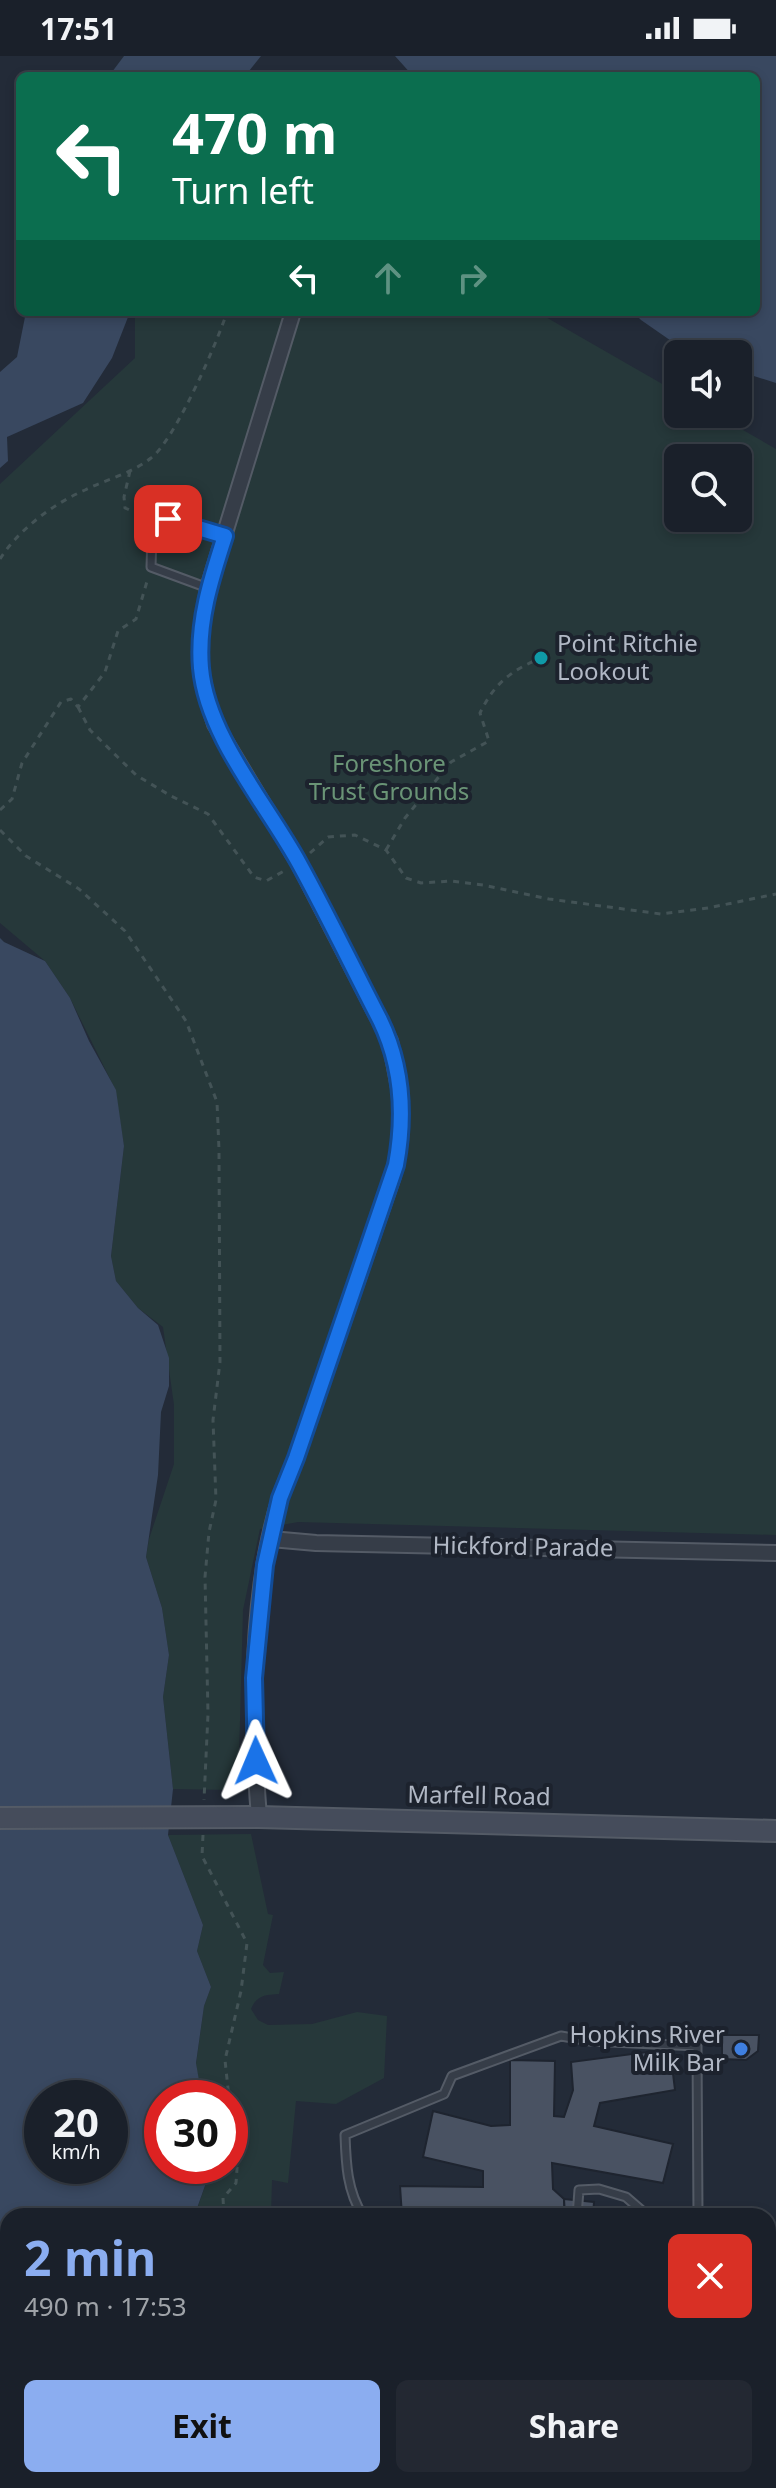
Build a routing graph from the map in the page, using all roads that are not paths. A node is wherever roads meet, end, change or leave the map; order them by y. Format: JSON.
{"nodes":[{"id":1,"x":292,"y":316,"type":"edge"},
{"id":2,"x":225,"y":536,"type":"junction"},
{"id":3,"x":208,"y":588,"type":"junction"},
{"id":4,"x":271,"y":1539,"type":"junction"},
{"id":5,"x":776,"y":1553,"type":"edge"},
{"id":6,"x":259,"y":1817,"type":"junction"},
{"id":7,"x":0,"y":1818,"type":"edge"},
{"id":8,"x":776,"y":1831,"type":"edge"},
{"id":9,"x":358,"y":2208,"type":"edge"},
{"id":10,"x":578,"y":2208,"type":"edge"},
{"id":11,"x":639,"y":2208,"type":"edge"},
{"id":12,"x":698,"y":2208,"type":"edge"}],
"edges":[{"from":1,"to":2,"type":"street"},
{"from":2,"to":3,"type":"street"},
{"from":2,"to":3,"type":"lane"},
{"from":3,"to":4,"type":"street"},
{"from":4,"to":5,"type":"street","name":"Hickford Parade"},
{"from":4,"to":6,"type":"street"},
{"from":6,"to":7,"type":"street","name":"Marfell Road"},
{"from":6,"to":8,"type":"street","name":"Marfell Road"},
{"from":9,"to":12,"type":"lane"},
{"from":10,"to":11,"type":"lane"}]}
